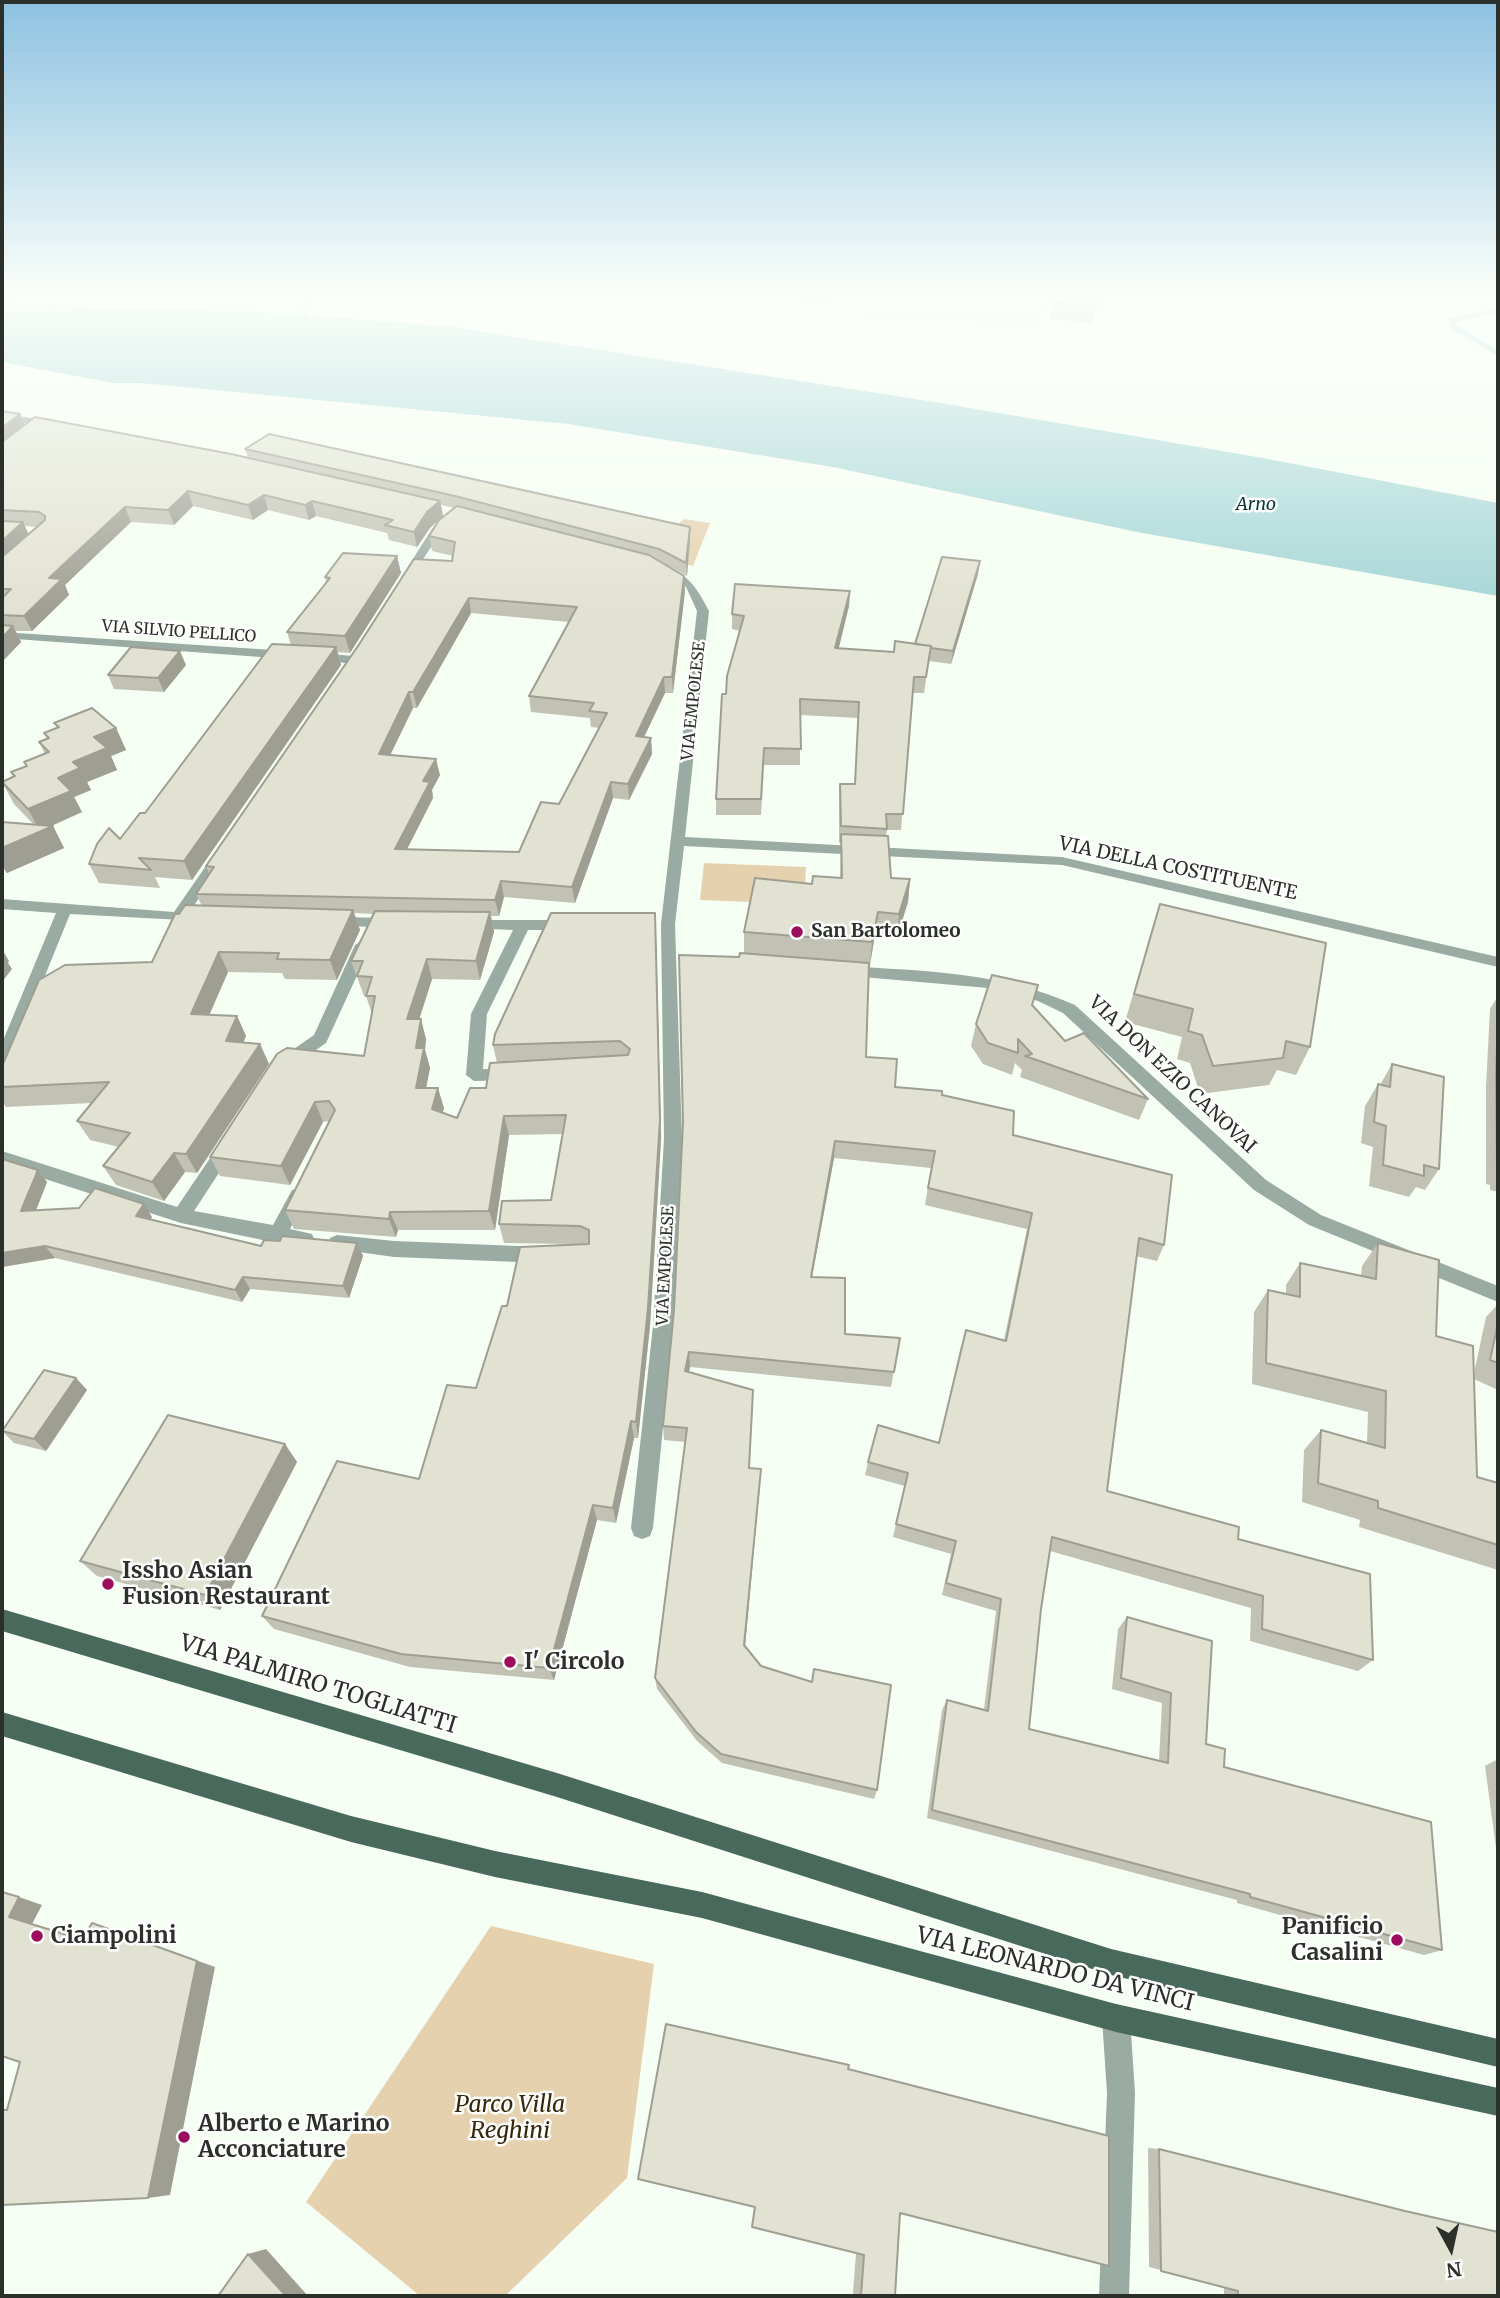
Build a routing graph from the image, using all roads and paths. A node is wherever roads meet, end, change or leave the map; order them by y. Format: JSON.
{"nodes":[{"id":1,"x":2,"y":416,"type":"edge"},
{"id":2,"x":43,"y":423,"type":"junction"},
{"id":3,"x":67,"y":428,"type":"edge"},
{"id":4,"x":32,"y":431,"type":"edge"},
{"id":5,"x":450,"y":513,"type":"edge"},
{"id":6,"x":655,"y":566,"type":"edge"},
{"id":7,"x":399,"y":590,"type":"edge"},
{"id":8,"x":2,"y":635,"type":"edge"},
{"id":9,"x":362,"y":648,"type":"edge"},
{"id":10,"x":232,"y":839,"type":"edge"},
{"id":11,"x":677,"y":841,"type":"junction"},
{"id":12,"x":2,"y":904,"type":"edge"},
{"id":13,"x":65,"y":910,"type":"junction"},
{"id":14,"x":178,"y":917,"type":"junction"},
{"id":15,"x":206,"y":918,"type":"edge"},
{"id":16,"x":318,"y":921,"type":"edge"},
{"id":17,"x":374,"y":923,"type":"junction"},
{"id":18,"x":414,"y":924,"type":"edge"},
{"id":19,"x":455,"y":925,"type":"edge"},
{"id":20,"x":589,"y":925,"type":"edge"},
{"id":21,"x":523,"y":926,"type":"junction"},
{"id":22,"x":1498,"y":962,"type":"edge"},
{"id":23,"x":830,"y":970,"type":"edge"},
{"id":24,"x":2,"y":1062,"type":"edge"},
{"id":25,"x":278,"y":1068,"type":"edge"},
{"id":26,"x":523,"y":1074,"type":"edge"},
{"id":27,"x":233,"y":1137,"type":"edge"},
{"id":28,"x":2,"y":1158,"type":"edge"},
{"id":29,"x":307,"y":1176,"type":"edge"},
{"id":30,"x":181,"y":1216,"type":"junction"},
{"id":31,"x":278,"y":1236,"type":"junction"},
{"id":32,"x":555,"y":1255,"type":"edge"},
{"id":33,"x":1498,"y":1294,"type":"edge"},
{"id":34,"x":642,"y":1528,"type":"dead end"},
{"id":35,"x":2,"y":1620,"type":"edge"},
{"id":36,"x":2,"y":1724,"type":"edge"},
{"id":37,"x":618,"y":1805,"type":"joint"},
{"id":38,"x":1115,"y":2018,"type":"junction"},
{"id":39,"x":1498,"y":2053,"type":"edge"},
{"id":40,"x":1498,"y":2102,"type":"edge"},
{"id":41,"x":1114,"y":2296,"type":"edge"}],
"edges":[{"from":1,"to":2,"type":"street"},
{"from":2,"to":3,"type":"street"},
{"from":2,"to":4,"type":"street"},
{"from":5,"to":7,"type":"street"},
{"from":6,"to":11,"type":"street","name":"VIA EMPOLESE"},
{"from":8,"to":9,"type":"street","name":"VIA SILVIO PELLICO"},
{"from":10,"to":14,"type":"street"},
{"from":11,"to":22,"type":"street","name":"VIA DELLA COSTITUENTE"},
{"from":11,"to":34,"type":"street","name":"VIA EMPOLESE"},
{"from":12,"to":13,"type":"street"},
{"from":13,"to":14,"type":"street"},
{"from":13,"to":24,"type":"street"},
{"from":14,"to":15,"type":"street"},
{"from":16,"to":17,"type":"street"},
{"from":17,"to":18,"type":"street"},
{"from":17,"to":25,"type":"street"},
{"from":19,"to":21,"type":"street"},
{"from":20,"to":21,"type":"street"},
{"from":21,"to":26,"type":"street"},
{"from":23,"to":33,"type":"street","name":"VIA DON EZIO CANOVAI"},
{"from":27,"to":30,"type":"street"},
{"from":28,"to":30,"type":"street"},
{"from":29,"to":31,"type":"street"},
{"from":30,"to":31,"type":"street"},
{"from":31,"to":32,"type":"street"},
{"from":35,"to":37,"type":"main road","name":"VIA PALMIRO TOGLIATTI"},
{"from":36,"to":38,"type":"main road","name":"VIA LEONARDO DA VINCI"},
{"from":37,"to":39,"type":"main road","name":"VIA LEONARDO DA VINCI"},
{"from":38,"to":40,"type":"main road","name":"VIA LEONARDO DA VINCI"},
{"from":38,"to":41,"type":"street"}]}
